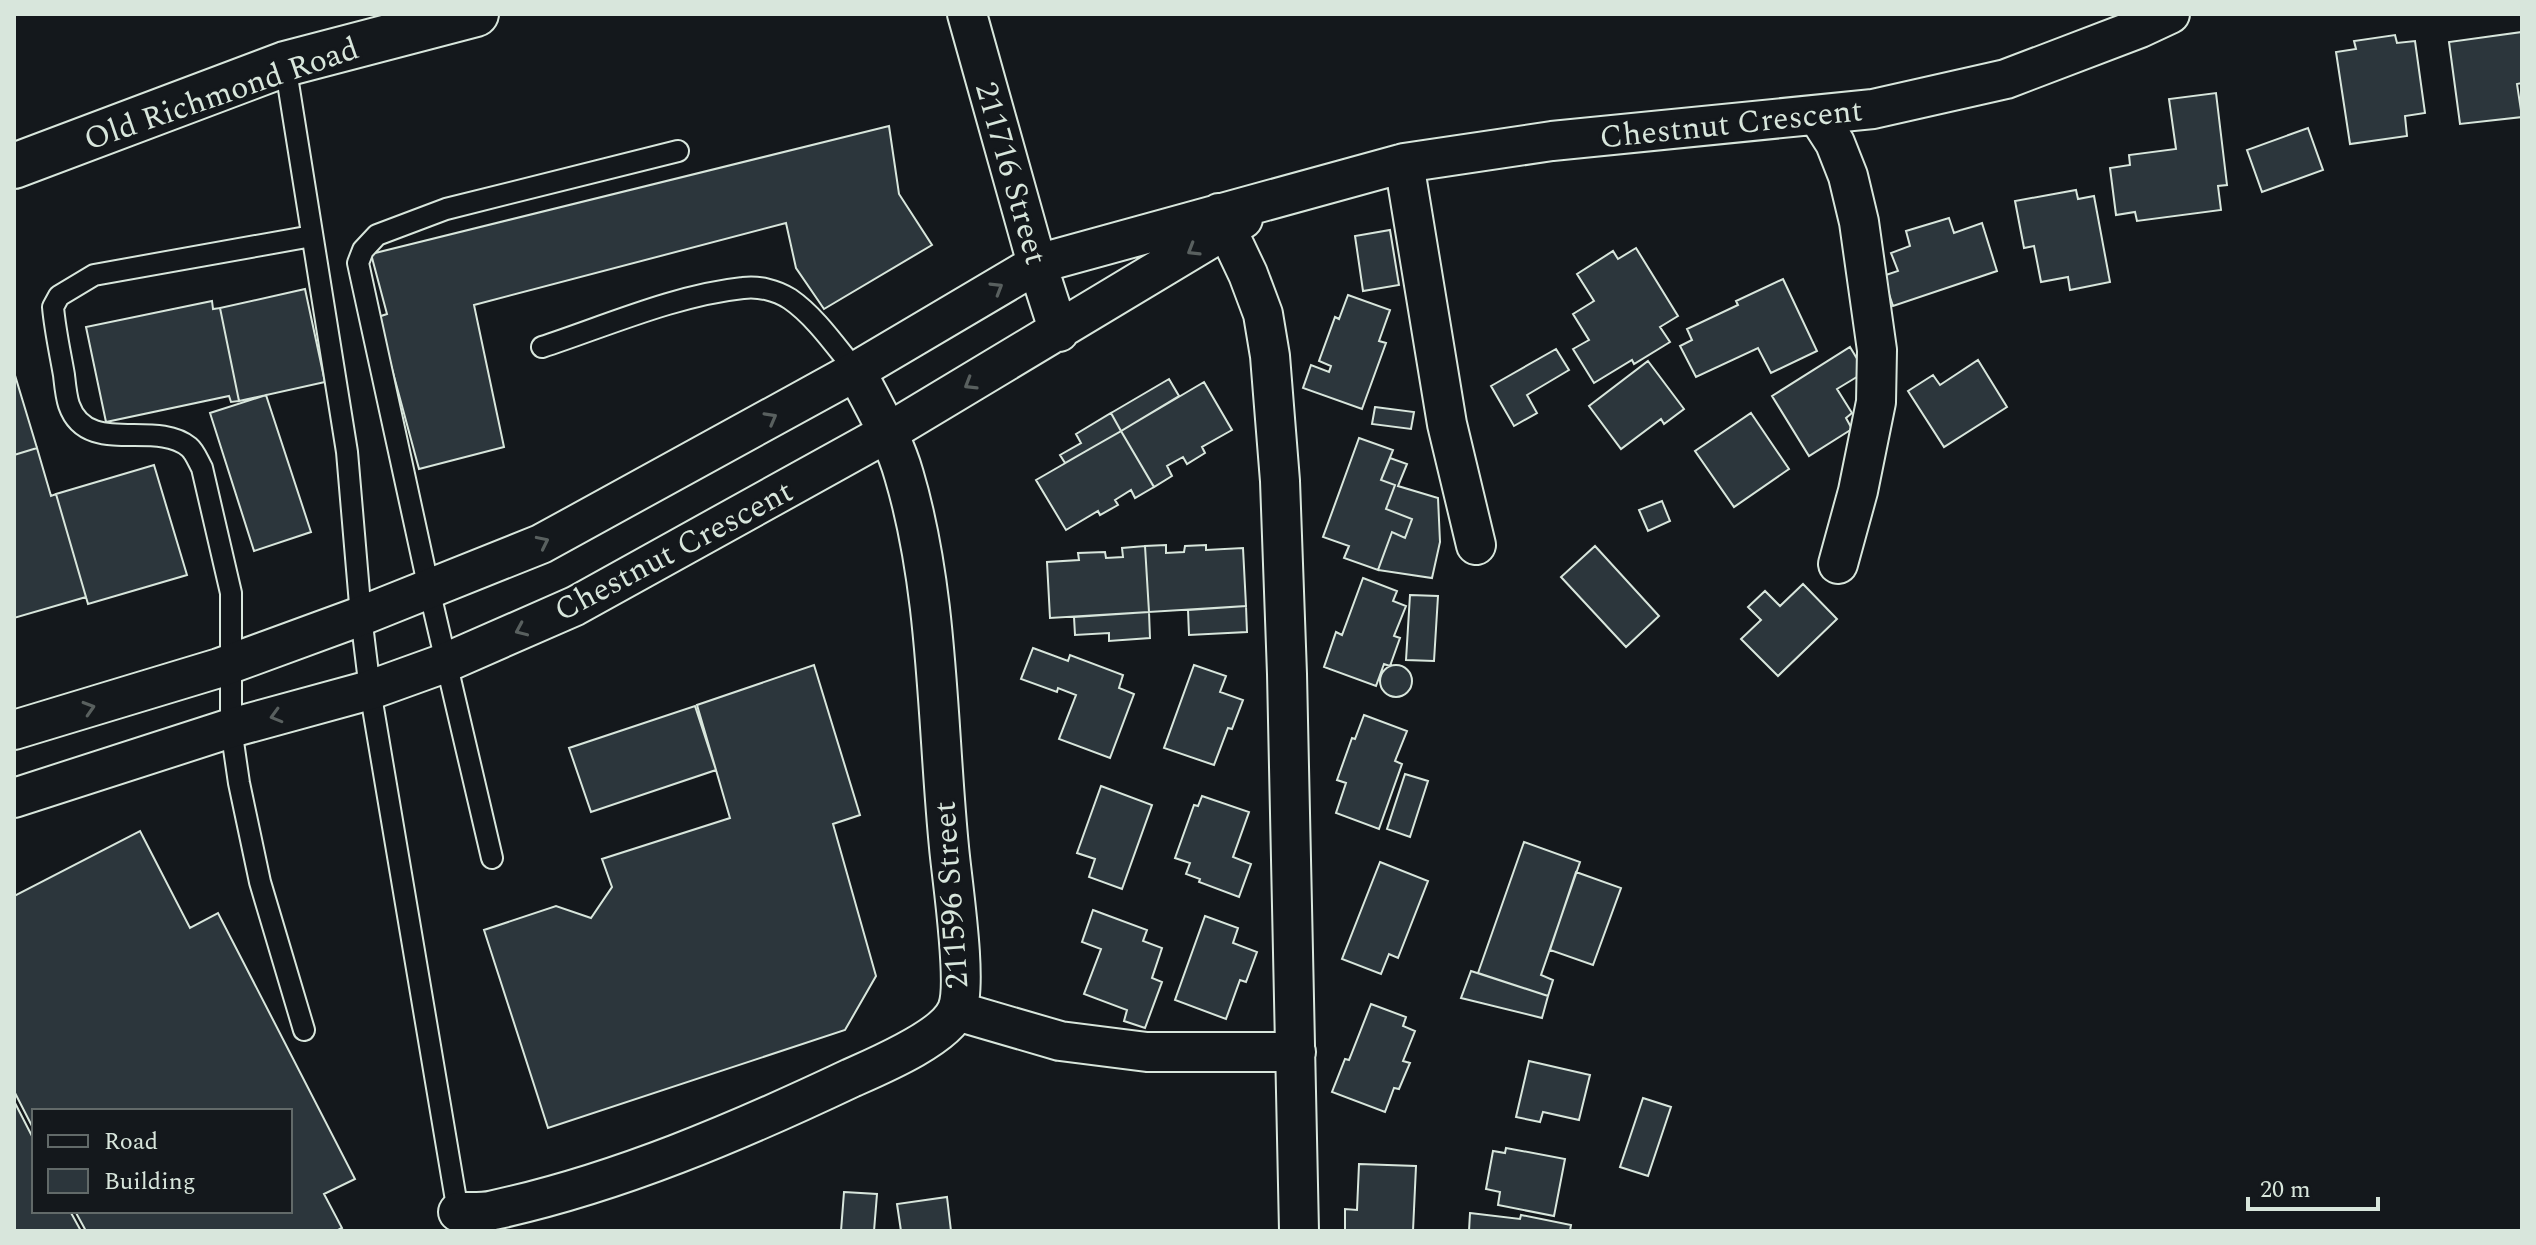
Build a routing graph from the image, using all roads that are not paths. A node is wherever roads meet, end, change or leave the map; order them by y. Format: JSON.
{"nodes":[{"id":1,"x":476,"y":14,"type":"edge"},
{"id":2,"x":967,"y":14,"type":"edge"},
{"id":3,"x":2170,"y":14,"type":"edge"},
{"id":4,"x":285,"y":64,"type":"junction"},
{"id":5,"x":1817,"y":115,"type":"junction"},
{"id":6,"x":678,"y":151,"type":"dead end"},
{"id":7,"x":1404,"y":163,"type":"junction"},
{"id":8,"x":14,"y":166,"type":"edge"},
{"id":9,"x":1223,"y":221,"type":"junction"},
{"id":10,"x":312,"y":236,"type":"junction"},
{"id":11,"x":1037,"y":264,"type":"junction"},
{"id":12,"x":1059,"y":332,"type":"junction"},
{"id":13,"x":542,"y":347,"type":"dead end"},
{"id":14,"x":856,"y":371,"type":"junction"},
{"id":15,"x":887,"y":433,"type":"junction"},
{"id":16,"x":1476,"y":545,"type":"dead end"},
{"id":17,"x":1838,"y":564,"type":"dead end"},
{"id":18,"x":429,"y":589,"type":"junction"},
{"id":19,"x":361,"y":616,"type":"junction"},
{"id":20,"x":445,"y":663,"type":"junction"},
{"id":21,"x":232,"y":664,"type":"junction"},
{"id":22,"x":370,"y":690,"type":"junction"},
{"id":23,"x":231,"y":728,"type":"junction"},
{"id":24,"x":14,"y":730,"type":"edge"},
{"id":25,"x":14,"y":798,"type":"edge"},
{"id":26,"x":492,"y":858,"type":"dead end"},
{"id":27,"x":957,"y":1011,"type":"junction"},
{"id":28,"x":304,"y":1030,"type":"dead end"},
{"id":29,"x":1296,"y":1052,"type":"junction"},
{"id":30,"x":458,"y":1212,"type":"joint"},
{"id":31,"x":1299,"y":1231,"type":"edge"}],
"edges":[{"from":1,"to":4,"type":"street","name":"Old Richmond Road"},
{"from":2,"to":11,"type":"street","name":"211716 Street"},
{"from":3,"to":5,"type":"street","name":"Chestnut Crescent"},
{"from":4,"to":8,"type":"street","name":"Old Richmond Road"},
{"from":4,"to":10,"type":"lane"},
{"from":5,"to":7,"type":"street","name":"Chestnut Crescent"},
{"from":5,"to":17,"type":"street"},
{"from":6,"to":18,"type":"lane"},
{"from":7,"to":9,"type":"street","name":"Chestnut Crescent"},
{"from":7,"to":16,"type":"street"},
{"from":9,"to":11,"type":"street","name":"Chestnut Crescent"},
{"from":9,"to":12,"type":"street","name":"Chestnut Crescent","one_way":true},
{"from":9,"to":29,"type":"street"},
{"from":10,"to":19,"type":"lane"},
{"from":10,"to":21,"type":"lane"},
{"from":11,"to":12,"type":"street","name":"211716 Street"},
{"from":14,"to":11,"type":"street","name":"Chestnut Crescent","one_way":true},
{"from":12,"to":15,"type":"street","name":"Chestnut Crescent","one_way":true},
{"from":13,"to":14,"type":"lane"},
{"from":14,"to":15,"type":"street","name":"211596 Street"},
{"from":18,"to":14,"type":"street","name":"Chestnut Crescent","one_way":true},
{"from":15,"to":20,"type":"street","name":"Chestnut Crescent","one_way":true},
{"from":15,"to":27,"type":"street","name":"211596 Street"},
{"from":18,"to":19,"type":"street","name":"Chestnut Crescent"},
{"from":18,"to":20,"type":"lane"},
{"from":19,"to":21,"type":"street","name":"Chestnut Crescent"},
{"from":19,"to":22,"type":"lane"},
{"from":20,"to":22,"type":"street","name":"Chestnut Crescent"},
{"from":20,"to":26,"type":"lane"},
{"from":21,"to":23,"type":"lane"},
{"from":24,"to":21,"type":"street","name":"Chestnut Crescent","one_way":true},
{"from":22,"to":23,"type":"street","name":"Chestnut Crescent","one_way":true},
{"from":22,"to":30,"type":"lane"},
{"from":23,"to":25,"type":"street","name":"Chestnut Crescent"},
{"from":23,"to":28,"type":"lane"},
{"from":27,"to":29,"type":"street"},
{"from":27,"to":30,"type":"street","name":"211596 Street"},
{"from":29,"to":31,"type":"street"}]}
